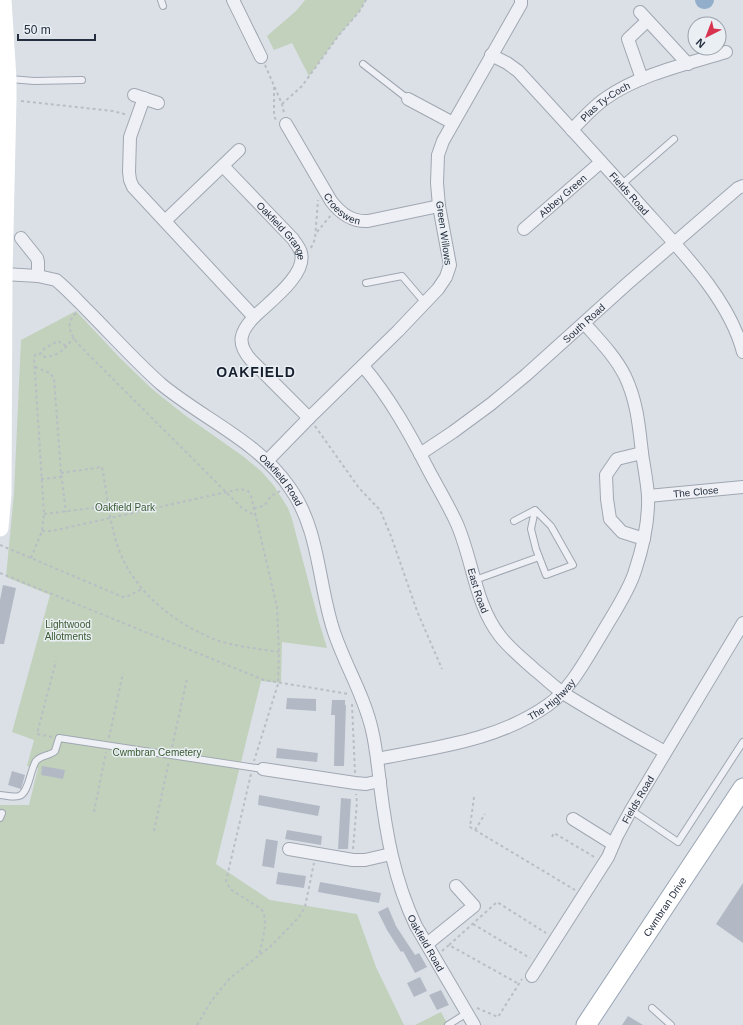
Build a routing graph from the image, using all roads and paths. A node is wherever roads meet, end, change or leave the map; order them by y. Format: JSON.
{"nodes":[{"id":1,"x":3,"y":0,"type":"edge"},
{"id":2,"x":233,"y":0,"type":"edge"},
{"id":3,"x":366,"y":0,"type":"edge"},
{"id":4,"x":521,"y":0,"type":"edge"},
{"id":5,"x":491,"y":55,"type":"junction"},
{"id":6,"x":713,"y":56,"type":"edge"},
{"id":7,"x":261,"y":57,"type":"joint"},
{"id":8,"x":363,"y":64,"type":"dead end"},
{"id":9,"x":688,"y":64,"type":"junction"},
{"id":10,"x":8,"y":79,"type":"junction"},
{"id":11,"x":642,"y":79,"type":"junction"},
{"id":12,"x":82,"y":80,"type":"dead end"},
{"id":13,"x":274,"y":87,"type":"junction"},
{"id":14,"x":8,"y":99,"type":"junction"},
{"id":15,"x":408,"y":99,"type":"joint"},
{"id":16,"x":158,"y":103,"type":"dead end"},
{"id":17,"x":136,"y":118,"type":"junction"},
{"id":18,"x":281,"y":123,"type":"joint"},
{"id":19,"x":453,"y":123,"type":"junction"},
{"id":20,"x":572,"y":130,"type":"junction"},
{"id":21,"x":674,"y":139,"type":"dead end"},
{"id":22,"x":239,"y":150,"type":"dead end"},
{"id":23,"x":600,"y":162,"type":"junction"},
{"id":24,"x":222,"y":166,"type":"junction"},
{"id":25,"x":621,"y":185,"type":"junction"},
{"id":26,"x":743,"y":186,"type":"edge"},
{"id":27,"x":317,"y":195,"type":"dead end"},
{"id":28,"x":439,"y":206,"type":"junction"},
{"id":29,"x":336,"y":208,"type":"junction"},
{"id":30,"x":165,"y":221,"type":"junction"},
{"id":31,"x":524,"y":229,"type":"dead end"},
{"id":32,"x":316,"y":233,"type":"junction"},
{"id":33,"x":21,"y":238,"type":"dead end"},
{"id":34,"x":675,"y":244,"type":"junction"},
{"id":35,"x":301,"y":253,"type":"junction"},
{"id":36,"x":4,"y":274,"type":"junction"},
{"id":37,"x":38,"y":276,"type":"junction"},
{"id":38,"x":366,"y":283,"type":"dead end"},
{"id":39,"x":425,"y":302,"type":"junction"},
{"id":40,"x":83,"y":306,"type":"junction"},
{"id":41,"x":254,"y":317,"type":"junction"},
{"id":42,"x":584,"y":323,"type":"junction"},
{"id":43,"x":74,"y":338,"type":"junction"},
{"id":44,"x":66,"y":346,"type":"junction"},
{"id":45,"x":743,"y":352,"type":"edge"},
{"id":46,"x":40,"y":354,"type":"junction"},
{"id":47,"x":363,"y":366,"type":"junction"},
{"id":48,"x":35,"y":367,"type":"junction"},
{"id":49,"x":309,"y":418,"type":"junction"},
{"id":50,"x":642,"y":453,"type":"junction"},
{"id":51,"x":420,"y":454,"type":"junction"},
{"id":52,"x":267,"y":462,"type":"junction"},
{"id":53,"x":61,"y":473,"type":"junction"},
{"id":54,"x":62,"y":477,"type":"junction"},
{"id":55,"x":42,"y":479,"type":"junction"},
{"id":56,"x":290,"y":487,"type":"junction"},
{"id":57,"x":743,"y":487,"type":"edge"},
{"id":58,"x":225,"y":492,"type":"junction"},
{"id":59,"x":1,"y":494,"type":"edge"},
{"id":60,"x":648,"y":496,"type":"junction"},
{"id":61,"x":109,"y":506,"type":"junction"},
{"id":62,"x":254,"y":508,"type":"junction"},
{"id":63,"x":535,"y":510,"type":"junction"},
{"id":64,"x":66,"y":512,"type":"junction"},
{"id":65,"x":44,"y":514,"type":"junction"},
{"id":66,"x":256,"y":516,"type":"junction"},
{"id":67,"x":110,"y":517,"type":"junction"},
{"id":68,"x":514,"y":521,"type":"dead end"},
{"id":69,"x":0,"y":528,"type":"edge"},
{"id":70,"x":42,"y":531,"type":"junction"},
{"id":71,"x":644,"y":539,"type":"junction"},
{"id":72,"x":0,"y":545,"type":"edge"},
{"id":73,"x":539,"y":556,"type":"junction"},
{"id":74,"x":31,"y":558,"type":"junction"},
{"id":75,"x":0,"y":573,"type":"edge"},
{"id":76,"x":475,"y":580,"type":"junction"},
{"id":77,"x":142,"y":589,"type":"junction"},
{"id":78,"x":743,"y":623,"type":"edge"},
{"id":79,"x":279,"y":652,"type":"junction"},
{"id":80,"x":56,"y":661,"type":"dead end"},
{"id":81,"x":442,"y":668,"type":"dead end"},
{"id":82,"x":278,"y":684,"type":"junction"},
{"id":83,"x":348,"y":688,"type":"dead end"},
{"id":84,"x":562,"y":692,"type":"junction"},
{"id":85,"x":352,"y":702,"type":"dead end"},
{"id":86,"x":59,"y":738,"type":"junction"},
{"id":87,"x":743,"y":742,"type":"edge"},
{"id":88,"x":665,"y":752,"type":"junction"},
{"id":89,"x":377,"y":760,"type":"junction"},
{"id":90,"x":258,"y":768,"type":"junction"},
{"id":91,"x":380,"y":781,"type":"junction"},
{"id":92,"x":355,"y":783,"type":"junction"},
{"id":93,"x":743,"y":788,"type":"edge"},
{"id":94,"x":0,"y":795,"type":"edge"},
{"id":95,"x":474,"y":797,"type":"dead end"},
{"id":96,"x":631,"y":810,"type":"junction"},
{"id":97,"x":485,"y":814,"type":"dead end"},
{"id":98,"x":573,"y":819,"type":"dead end"},
{"id":99,"x":476,"y":830,"type":"junction"},
{"id":100,"x":552,"y":837,"type":"dead end"},
{"id":101,"x":613,"y":844,"type":"junction"},
{"id":102,"x":289,"y":849,"type":"dead end"},
{"id":103,"x":315,"y":854,"type":"junction"},
{"id":104,"x":391,"y":854,"type":"junction"},
{"id":105,"x":353,"y":860,"type":"junction"},
{"id":106,"x":604,"y":863,"type":"junction"},
{"id":107,"x":456,"y":886,"type":"dead end"},
{"id":108,"x":584,"y":896,"type":"junction"},
{"id":109,"x":473,"y":924,"type":"junction"},
{"id":110,"x":556,"y":938,"type":"junction"},
{"id":111,"x":427,"y":944,"type":"junction"},
{"id":112,"x":449,"y":945,"type":"junction"},
{"id":113,"x":259,"y":956,"type":"junction"},
{"id":114,"x":434,"y":956,"type":"junction"},
{"id":115,"x":540,"y":963,"type":"junction"},
{"id":116,"x":532,"y":976,"type":"joint"},
{"id":117,"x":519,"y":984,"type":"junction"},
{"id":118,"x":652,"y":1008,"type":"dead end"},
{"id":119,"x":467,"y":1012,"type":"junction"},
{"id":120,"x":197,"y":1025,"type":"edge"},
{"id":121,"x":448,"y":1025,"type":"edge"},
{"id":122,"x":474,"y":1025,"type":"edge"},
{"id":123,"x":586,"y":1025,"type":"edge"},
{"id":124,"x":671,"y":1025,"type":"edge"}],
"edges":[{"from":1,"to":10,"type":"street"},
{"from":2,"to":7,"type":"street"},
{"from":3,"to":13,"type":"path"},
{"from":4,"to":5,"type":"street","name":"Green Willows"},
{"from":5,"to":19,"type":"street","name":"Green Willows"},
{"from":5,"to":20,"type":"street","name":"Fields Road"},
{"from":6,"to":9,"type":"street","name":"Plas Ty-Coch"},
{"from":7,"to":13,"type":"path"},
{"from":8,"to":15,"type":"lane"},
{"from":9,"to":11,"type":"street","name":"Plas Ty-Coch"},
{"from":9,"to":11,"type":"street","name":"Plas Ty-Coch"},
{"from":10,"to":12,"type":"lane"},
{"from":10,"to":14,"type":"street"},
{"from":11,"to":20,"type":"street","name":"Plas Ty-Coch"},
{"from":13,"to":18,"type":"path"},
{"from":14,"to":17,"type":"path"},
{"from":14,"to":36,"type":"street"},
{"from":15,"to":19,"type":"street"},
{"from":16,"to":17,"type":"street"},
{"from":17,"to":30,"type":"street"},
{"from":18,"to":29,"type":"street","name":"Croeswen"},
{"from":19,"to":28,"type":"street","name":"Green Willows"},
{"from":20,"to":23,"type":"street","name":"Fields Road"},
{"from":21,"to":25,"type":"lane"},
{"from":22,"to":24,"type":"street"},
{"from":23,"to":25,"type":"street","name":"Fields Road"},
{"from":23,"to":31,"type":"street","name":"Abbey Green"},
{"from":24,"to":30,"type":"street"},
{"from":24,"to":35,"type":"street","name":"Oakfield Grange"},
{"from":25,"to":34,"type":"street","name":"Fields Road"},
{"from":26,"to":34,"type":"street","name":"South Road"},
{"from":27,"to":32,"type":"path"},
{"from":28,"to":29,"type":"street","name":"Croeswen"},
{"from":28,"to":39,"type":"street","name":"Green Willows"},
{"from":29,"to":32,"type":"path"},
{"from":30,"to":41,"type":"street"},
{"from":32,"to":35,"type":"path"},
{"from":33,"to":37,"type":"street"},
{"from":34,"to":42,"type":"street","name":"South Road"},
{"from":34,"to":45,"type":"street","name":"Fields Road"},
{"from":35,"to":41,"type":"street","name":"Oakfield Grange"},
{"from":36,"to":37,"type":"street","name":"Oakfield Road"},
{"from":36,"to":59,"type":"street"},
{"from":37,"to":40,"type":"street","name":"Oakfield Road"},
{"from":38,"to":39,"type":"lane"},
{"from":39,"to":47,"type":"street","name":"Green Willows"},
{"from":40,"to":43,"type":"path"},
{"from":40,"to":52,"type":"street","name":"Oakfield Road"},
{"from":41,"to":49,"type":"street","name":"Oakfield Grange"},
{"from":42,"to":50,"type":"street","name":"The Highway"},
{"from":42,"to":51,"type":"street","name":"South Road"},
{"from":43,"to":44,"type":"path"},
{"from":43,"to":58,"type":"path"},
{"from":44,"to":46,"type":"path"},
{"from":44,"to":46,"type":"path"},
{"from":46,"to":48,"type":"path"},
{"from":47,"to":49,"type":"street","name":"Green Willows"},
{"from":47,"to":51,"type":"street","name":"East Road"},
{"from":48,"to":53,"type":"path"},
{"from":48,"to":55,"type":"path"},
{"from":49,"to":52,"type":"street","name":"Green Willows"},
{"from":49,"to":81,"type":"path"},
{"from":50,"to":60,"type":"street","name":"The Highway"},
{"from":50,"to":71,"type":"street"},
{"from":51,"to":76,"type":"street","name":"East Road"},
{"from":52,"to":56,"type":"street","name":"Oakfield Road"},
{"from":53,"to":54,"type":"path"},
{"from":53,"to":61,"type":"path"},
{"from":54,"to":55,"type":"path"},
{"from":54,"to":64,"type":"path"},
{"from":55,"to":65,"type":"path"},
{"from":56,"to":62,"type":"path"},
{"from":56,"to":89,"type":"street","name":"Oakfield Road"},
{"from":57,"to":60,"type":"street","name":"The Close"},
{"from":58,"to":62,"type":"path"},
{"from":58,"to":66,"type":"path"},
{"from":58,"to":67,"type":"path"},
{"from":59,"to":69,"type":"street"},
{"from":60,"to":71,"type":"street","name":"The Highway"},
{"from":61,"to":64,"type":"path"},
{"from":61,"to":67,"type":"path"},
{"from":62,"to":66,"type":"path"},
{"from":63,"to":68,"type":"lane"},
{"from":63,"to":73,"type":"lane"},
{"from":63,"to":73,"type":"lane"},
{"from":64,"to":65,"type":"path"},
{"from":65,"to":70,"type":"path"},
{"from":66,"to":79,"type":"path"},
{"from":67,"to":70,"type":"path"},
{"from":67,"to":77,"type":"path"},
{"from":70,"to":74,"type":"path"},
{"from":71,"to":84,"type":"street","name":"The Highway"},
{"from":72,"to":74,"type":"path"},
{"from":73,"to":76,"type":"lane"},
{"from":74,"to":77,"type":"path"},
{"from":75,"to":82,"type":"path"},
{"from":76,"to":84,"type":"street","name":"East Road"},
{"from":77,"to":79,"type":"path"},
{"from":78,"to":88,"type":"street","name":"Fields Road"},
{"from":79,"to":82,"type":"path"},
{"from":80,"to":86,"type":"path"},
{"from":82,"to":83,"type":"path"},
{"from":82,"to":90,"type":"path"},
{"from":84,"to":88,"type":"street","name":"East Road"},
{"from":84,"to":89,"type":"street","name":"The Highway"},
{"from":85,"to":92,"type":"path"},
{"from":86,"to":90,"type":"lane"},
{"from":86,"to":94,"type":"lane"},
{"from":87,"to":96,"type":"lane"},
{"from":88,"to":96,"type":"street","name":"Fields Road"},
{"from":89,"to":91,"type":"street","name":"Oakfield Road"},
{"from":90,"to":92,"type":"street"},
{"from":90,"to":113,"type":"path"},
{"from":91,"to":92,"type":"street"},
{"from":91,"to":104,"type":"street","name":"Oakfield Road"},
{"from":92,"to":105,"type":"path"},
{"from":93,"to":123,"type":"main road","name":"Cwmbran Drive"},
{"from":95,"to":99,"type":"path"},
{"from":96,"to":101,"type":"street","name":"Fields Road"},
{"from":97,"to":99,"type":"path"},
{"from":98,"to":101,"type":"street"},
{"from":99,"to":108,"type":"path"},
{"from":100,"to":106,"type":"path"},
{"from":101,"to":106,"type":"street","name":"Fields Road"},
{"from":102,"to":103,"type":"street"},
{"from":103,"to":105,"type":"street"},
{"from":103,"to":113,"type":"path"},
{"from":104,"to":105,"type":"street"},
{"from":104,"to":111,"type":"street","name":"Oakfield Road"},
{"from":106,"to":108,"type":"street","name":"Fields Road"},
{"from":107,"to":111,"type":"street"},
{"from":108,"to":110,"type":"street","name":"Fields Road"},
{"from":109,"to":110,"type":"path"},
{"from":109,"to":112,"type":"path"},
{"from":109,"to":115,"type":"path"},
{"from":110,"to":115,"type":"street","name":"Fields Road"},
{"from":111,"to":114,"type":"street","name":"Oakfield Road"},
{"from":112,"to":114,"type":"path"},
{"from":112,"to":117,"type":"path"},
{"from":113,"to":120,"type":"path"},
{"from":114,"to":119,"type":"street","name":"Oakfield Road"},
{"from":115,"to":116,"type":"street","name":"Fields Road"},
{"from":116,"to":117,"type":"path"},
{"from":117,"to":119,"type":"path"},
{"from":118,"to":124,"type":"lane"},
{"from":119,"to":121,"type":"lane"},
{"from":119,"to":122,"type":"street","name":"Oakfield Road"}]}
